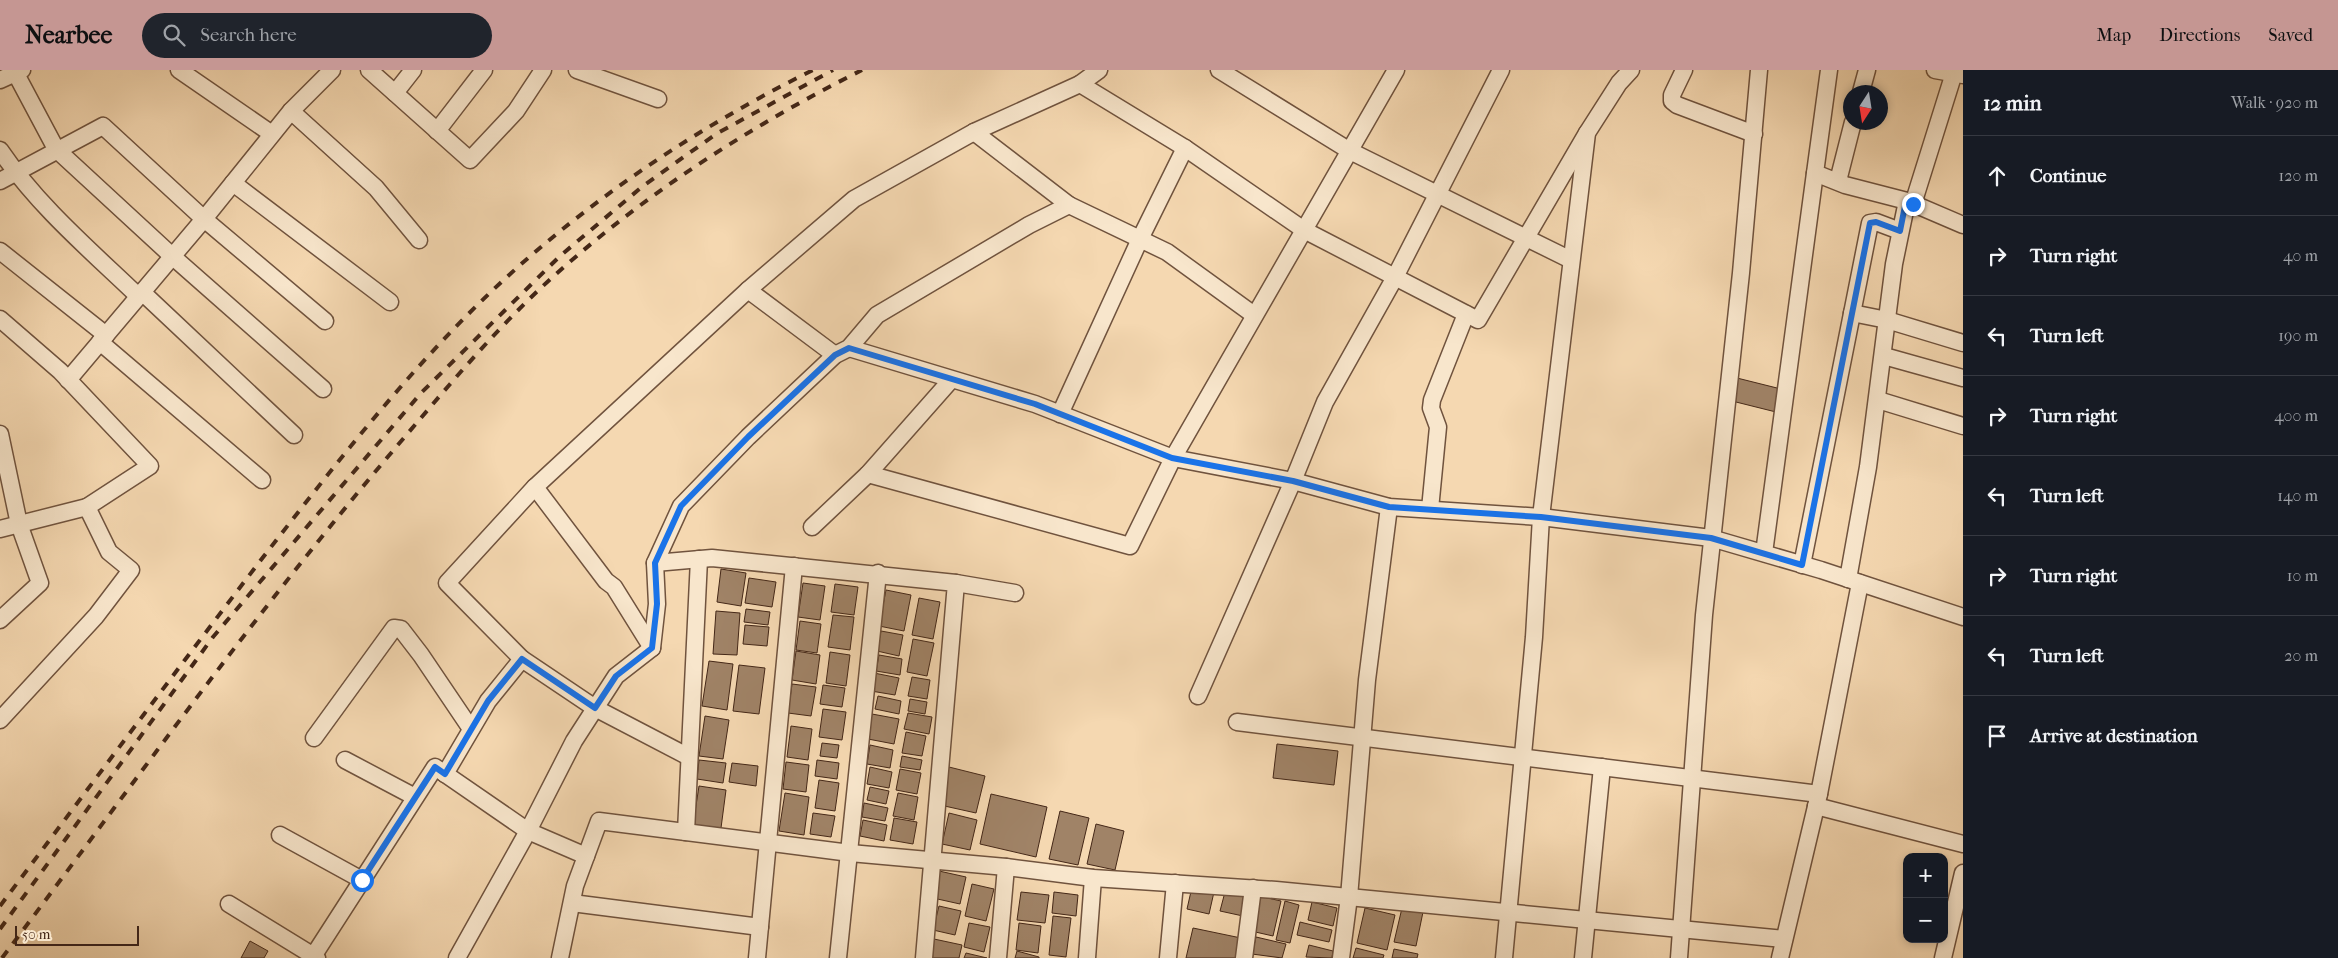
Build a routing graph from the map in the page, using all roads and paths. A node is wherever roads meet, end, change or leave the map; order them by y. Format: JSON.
{"nodes":[{"id":1,"x":179,"y":70,"type":"edge"},
{"id":2,"x":332,"y":70,"type":"edge"},
{"id":3,"x":369,"y":70,"type":"edge"},
{"id":4,"x":413,"y":70,"type":"edge"},
{"id":5,"x":484,"y":70,"type":"edge"},
{"id":6,"x":543,"y":70,"type":"edge"},
{"id":7,"x":577,"y":70,"type":"edge"},
{"id":8,"x":1099,"y":70,"type":"edge"},
{"id":9,"x":1219,"y":70,"type":"edge"},
{"id":10,"x":1396,"y":70,"type":"edge"},
{"id":11,"x":1501,"y":70,"type":"edge"},
{"id":12,"x":1684,"y":70,"type":"edge"},
{"id":13,"x":1759,"y":70,"type":"edge"},
{"id":14,"x":1829,"y":70,"type":"edge"},
{"id":15,"x":1867,"y":70,"type":"edge"},
{"id":16,"x":1935,"y":70,"type":"edge"},
{"id":17,"x":19,"y":71,"type":"edge"},
{"id":18,"x":1626,"y":71,"type":"edge"},
{"id":19,"x":1959,"y":74,"type":"edge"},
{"id":20,"x":0,"y":80,"type":"edge"},
{"id":21,"x":1080,"y":84,"type":"junction"},
{"id":22,"x":1863,"y":85,"type":"edge"},
{"id":23,"x":394,"y":93,"type":"junction"},
{"id":24,"x":658,"y":99,"type":"dead end"},
{"id":25,"x":291,"y":110,"type":"junction"},
{"id":26,"x":1851,"y":130,"type":"edge"},
{"id":27,"x":437,"y":131,"type":"junction"},
{"id":28,"x":974,"y":132,"type":"junction"},
{"id":29,"x":1587,"y":133,"type":"junction"},
{"id":30,"x":272,"y":134,"type":"junction"},
{"id":31,"x":1754,"y":134,"type":"junction"},
{"id":32,"x":1185,"y":148,"type":"junction"},
{"id":33,"x":56,"y":149,"type":"junction"},
{"id":34,"x":0,"y":150,"type":"edge"},
{"id":35,"x":1350,"y":152,"type":"junction"},
{"id":36,"x":1815,"y":172,"type":"junction"},
{"id":37,"x":16,"y":173,"type":"junction"},
{"id":38,"x":0,"y":181,"type":"edge"},
{"id":39,"x":1838,"y":181,"type":"junction"},
{"id":40,"x":233,"y":183,"type":"junction"},
{"id":41,"x":1438,"y":195,"type":"junction"},
{"id":42,"x":1910,"y":202,"type":"junction"},
{"id":43,"x":1069,"y":205,"type":"junction"},
{"id":44,"x":204,"y":219,"type":"junction"},
{"id":45,"x":1961,"y":219,"type":"edge"},
{"id":46,"x":1304,"y":230,"type":"junction"},
{"id":47,"x":1900,"y":231,"type":"junction"},
{"id":48,"x":1524,"y":238,"type":"junction"},
{"id":49,"x":1140,"y":239,"type":"junction"},
{"id":50,"x":419,"y":240,"type":"dead end"},
{"id":51,"x":0,"y":250,"type":"edge"},
{"id":52,"x":172,"y":256,"type":"junction"},
{"id":53,"x":1570,"y":260,"type":"junction"},
{"id":54,"x":1394,"y":279,"type":"junction"},
{"id":55,"x":748,"y":290,"type":"junction"},
{"id":56,"x":140,"y":294,"type":"junction"},
{"id":57,"x":390,"y":302,"type":"dead end"},
{"id":58,"x":1466,"y":314,"type":"junction"},
{"id":59,"x":1852,"y":314,"type":"junction"},
{"id":60,"x":1254,"y":315,"type":"junction"},
{"id":61,"x":0,"y":319,"type":"edge"},
{"id":62,"x":1888,"y":320,"type":"junction"},
{"id":63,"x":325,"y":321,"type":"dead end"},
{"id":64,"x":103,"y":338,"type":"junction"},
{"id":65,"x":1963,"y":342,"type":"edge"},
{"id":66,"x":842,"y":351,"type":"junction"},
{"id":67,"x":1884,"y":356,"type":"junction"},
{"id":68,"x":1963,"y":378,"type":"edge"},
{"id":69,"x":68,"y":380,"type":"junction"},
{"id":70,"x":951,"y":380,"type":"junction"},
{"id":71,"x":323,"y":389,"type":"dead end"},
{"id":72,"x":1878,"y":400,"type":"junction"},
{"id":73,"x":1060,"y":414,"type":"junction"},
{"id":74,"x":1963,"y":426,"type":"edge"},
{"id":75,"x":0,"y":434,"type":"edge"},
{"id":76,"x":294,"y":435,"type":"dead end"},
{"id":77,"x":1172,"y":458,"type":"junction"},
{"id":78,"x":868,"y":474,"type":"junction"},
{"id":79,"x":262,"y":480,"type":"dead end"},
{"id":80,"x":1293,"y":481,"type":"junction"},
{"id":81,"x":535,"y":487,"type":"junction"},
{"id":82,"x":1389,"y":507,"type":"junction"},
{"id":83,"x":87,"y":508,"type":"junction"},
{"id":84,"x":1430,"y":510,"type":"junction"},
{"id":85,"x":1541,"y":517,"type":"junction"},
{"id":86,"x":19,"y":524,"type":"junction"},
{"id":87,"x":812,"y":528,"type":"dead end"},
{"id":88,"x":0,"y":529,"type":"edge"},
{"id":89,"x":1711,"y":538,"type":"junction"},
{"id":90,"x":1764,"y":553,"type":"junction"},
{"id":91,"x":699,"y":560,"type":"junction"},
{"id":92,"x":655,"y":563,"type":"junction"},
{"id":93,"x":1802,"y":565,"type":"junction"},
{"id":94,"x":794,"y":566,"type":"junction"},
{"id":95,"x":878,"y":574,"type":"junction"},
{"id":96,"x":1854,"y":581,"type":"junction"},
{"id":97,"x":956,"y":583,"type":"junction"},
{"id":98,"x":1015,"y":593,"type":"dead end"},
{"id":99,"x":1963,"y":617,"type":"edge"},
{"id":100,"x":0,"y":620,"type":"edge"},
{"id":101,"x":652,"y":648,"type":"junction"},
{"id":102,"x":522,"y":659,"type":"junction"},
{"id":103,"x":1198,"y":696,"type":"dead end"},
{"id":104,"x":595,"y":708,"type":"junction"},
{"id":105,"x":0,"y":720,"type":"edge"},
{"id":106,"x":1237,"y":722,"type":"dead end"},
{"id":107,"x":472,"y":728,"type":"junction"},
{"id":108,"x":314,"y":738,"type":"dead end"},
{"id":109,"x":1362,"y":739,"type":"junction"},
{"id":110,"x":689,"y":757,"type":"junction"},
{"id":111,"x":1523,"y":758,"type":"junction"},
{"id":112,"x":345,"y":760,"type":"dead end"},
{"id":113,"x":1602,"y":767,"type":"junction"},
{"id":114,"x":445,"y":774,"type":"junction"},
{"id":115,"x":1692,"y":777,"type":"junction"},
{"id":116,"x":415,"y":798,"type":"junction"},
{"id":117,"x":1818,"y":800,"type":"junction"},
{"id":118,"x":528,"y":831,"type":"junction"},
{"id":119,"x":686,"y":832,"type":"junction"},
{"id":120,"x":280,"y":834,"type":"dead end"},
{"id":121,"x":769,"y":842,"type":"junction"},
{"id":122,"x":1963,"y":844,"type":"edge"},
{"id":123,"x":850,"y":852,"type":"junction"},
{"id":124,"x":586,"y":856,"type":"junction"},
{"id":125,"x":933,"y":860,"type":"junction"},
{"id":126,"x":1006,"y":867,"type":"junction"},
{"id":127,"x":1963,"y":873,"type":"edge"},
{"id":128,"x":1093,"y":878,"type":"junction"},
{"id":129,"x":362,"y":880,"type":"junction"},
{"id":130,"x":1175,"y":883,"type":"junction"},
{"id":131,"x":1253,"y":888,"type":"junction"},
{"id":132,"x":1349,"y":897,"type":"junction"},
{"id":133,"x":572,"y":903,"type":"junction"},
{"id":134,"x":230,"y":904,"type":"dead end"},
{"id":135,"x":1509,"y":913,"type":"junction"},
{"id":136,"x":1586,"y":919,"type":"junction"},
{"id":137,"x":760,"y":927,"type":"junction"},
{"id":138,"x":1681,"y":927,"type":"junction"},
{"id":139,"x":1784,"y":939,"type":"junction"},
{"id":140,"x":314,"y":957,"type":"edge"},
{"id":141,"x":457,"y":958,"type":"edge"},
{"id":142,"x":560,"y":958,"type":"edge"},
{"id":143,"x":757,"y":958,"type":"edge"},
{"id":144,"x":838,"y":958,"type":"edge"},
{"id":145,"x":924,"y":958,"type":"edge"},
{"id":146,"x":998,"y":958,"type":"edge"},
{"id":147,"x":1086,"y":958,"type":"edge"},
{"id":148,"x":1168,"y":958,"type":"edge"},
{"id":149,"x":1244,"y":958,"type":"edge"},
{"id":150,"x":1341,"y":958,"type":"edge"},
{"id":151,"x":1504,"y":958,"type":"edge"},
{"id":152,"x":1583,"y":958,"type":"edge"},
{"id":153,"x":1679,"y":958,"type":"edge"},
{"id":154,"x":1780,"y":958,"type":"edge"},
{"id":155,"x":1943,"y":958,"type":"edge"}],
"edges":[{"from":1,"to":30,"type":"street"},
{"from":2,"to":25,"type":"street"},
{"from":3,"to":23,"type":"street"},
{"from":4,"to":23,"type":"street"},
{"from":5,"to":27,"type":"street"},
{"from":6,"to":27,"type":"street"},
{"from":7,"to":24,"type":"street"},
{"from":8,"to":21,"type":"street"},
{"from":9,"to":35,"type":"street"},
{"from":10,"to":35,"type":"street"},
{"from":11,"to":41,"type":"street"},
{"from":12,"to":31,"type":"street"},
{"from":13,"to":31,"type":"street"},
{"from":14,"to":36,"type":"street"},
{"from":15,"to":22,"type":"street"},
{"from":16,"to":19,"type":"street"},
{"from":17,"to":20,"type":"street"},
{"from":17,"to":33,"type":"street"},
{"from":18,"to":29,"type":"street"},
{"from":19,"to":42,"type":"street"},
{"from":21,"to":28,"type":"street"},
{"from":21,"to":32,"type":"street"},
{"from":23,"to":27,"type":"street"},
{"from":25,"to":30,"type":"street"},
{"from":25,"to":50,"type":"street"},
{"from":26,"to":39,"type":"street"},
{"from":28,"to":43,"type":"street"},
{"from":28,"to":55,"type":"street"},
{"from":29,"to":48,"type":"street"},
{"from":29,"to":53,"type":"street"},
{"from":30,"to":40,"type":"street"},
{"from":31,"to":89,"type":"street"},
{"from":32,"to":46,"type":"street"},
{"from":32,"to":49,"type":"street"},
{"from":33,"to":37,"type":"street"},
{"from":33,"to":44,"type":"street"},
{"from":33,"to":52,"type":"street"},
{"from":34,"to":37,"type":"street"},
{"from":35,"to":41,"type":"street"},
{"from":35,"to":46,"type":"street"},
{"from":36,"to":39,"type":"street"},
{"from":36,"to":90,"type":"street"},
{"from":37,"to":38,"type":"street"},
{"from":37,"to":56,"type":"street"},
{"from":39,"to":42,"type":"street"},
{"from":40,"to":44,"type":"street"},
{"from":40,"to":57,"type":"street"},
{"from":41,"to":48,"type":"street"},
{"from":41,"to":54,"type":"street"},
{"from":42,"to":45,"type":"street"},
{"from":42,"to":47,"type":"street"},
{"from":43,"to":49,"type":"street"},
{"from":43,"to":66,"type":"street"},
{"from":44,"to":52,"type":"street"},
{"from":44,"to":63,"type":"street"},
{"from":46,"to":54,"type":"street"},
{"from":46,"to":60,"type":"street"},
{"from":47,"to":59,"type":"street"},
{"from":47,"to":62,"type":"street"},
{"from":48,"to":53,"type":"street"},
{"from":48,"to":58,"type":"street"},
{"from":49,"to":60,"type":"street"},
{"from":49,"to":73,"type":"street"},
{"from":51,"to":64,"type":"street"},
{"from":52,"to":56,"type":"street"},
{"from":52,"to":71,"type":"street"},
{"from":53,"to":85,"type":"street"},
{"from":54,"to":58,"type":"street"},
{"from":54,"to":80,"type":"street"},
{"from":55,"to":66,"type":"street"},
{"from":55,"to":81,"type":"street"},
{"from":56,"to":64,"type":"street"},
{"from":56,"to":76,"type":"street"},
{"from":58,"to":84,"type":"street"},
{"from":59,"to":62,"type":"street"},
{"from":59,"to":93,"type":"street"},
{"from":60,"to":77,"type":"street"},
{"from":61,"to":69,"type":"street"},
{"from":62,"to":65,"type":"street"},
{"from":62,"to":67,"type":"street"},
{"from":64,"to":69,"type":"street"},
{"from":64,"to":79,"type":"street"},
{"from":66,"to":70,"type":"street"},
{"from":66,"to":92,"type":"street"},
{"from":67,"to":68,"type":"street"},
{"from":67,"to":72,"type":"street"},
{"from":69,"to":83,"type":"street"},
{"from":70,"to":73,"type":"street"},
{"from":70,"to":78,"type":"street"},
{"from":72,"to":74,"type":"street"},
{"from":72,"to":96,"type":"street"},
{"from":73,"to":77,"type":"street"},
{"from":75,"to":86,"type":"street"},
{"from":77,"to":78,"type":"street"},
{"from":77,"to":80,"type":"street"},
{"from":78,"to":87,"type":"street"},
{"from":80,"to":82,"type":"street"},
{"from":80,"to":103,"type":"street"},
{"from":81,"to":101,"type":"street"},
{"from":81,"to":102,"type":"street"},
{"from":82,"to":84,"type":"street"},
{"from":82,"to":109,"type":"street"},
{"from":83,"to":86,"type":"street"},
{"from":83,"to":105,"type":"street"},
{"from":84,"to":85,"type":"street"},
{"from":85,"to":89,"type":"street"},
{"from":85,"to":111,"type":"street"},
{"from":86,"to":88,"type":"street"},
{"from":86,"to":100,"type":"street"},
{"from":89,"to":90,"type":"street"},
{"from":89,"to":115,"type":"street"},
{"from":90,"to":93,"type":"street"},
{"from":91,"to":92,"type":"street"},
{"from":91,"to":94,"type":"street"},
{"from":91,"to":110,"type":"street"},
{"from":92,"to":101,"type":"street"},
{"from":93,"to":96,"type":"street"},
{"from":94,"to":95,"type":"street"},
{"from":94,"to":121,"type":"street"},
{"from":95,"to":97,"type":"street"},
{"from":95,"to":123,"type":"street"},
{"from":96,"to":99,"type":"street"},
{"from":96,"to":117,"type":"street"},
{"from":97,"to":98,"type":"street"},
{"from":97,"to":125,"type":"street"},
{"from":101,"to":104,"type":"street"},
{"from":102,"to":104,"type":"street"},
{"from":102,"to":107,"type":"street"},
{"from":104,"to":110,"type":"street"},
{"from":104,"to":118,"type":"street"},
{"from":106,"to":109,"type":"street"},
{"from":107,"to":108,"type":"street"},
{"from":107,"to":114,"type":"street"},
{"from":109,"to":111,"type":"street"},
{"from":109,"to":132,"type":"street"},
{"from":110,"to":119,"type":"street"},
{"from":111,"to":113,"type":"street"},
{"from":111,"to":135,"type":"street"},
{"from":112,"to":116,"type":"street"},
{"from":113,"to":115,"type":"street"},
{"from":113,"to":136,"type":"street"},
{"from":114,"to":116,"type":"street"},
{"from":114,"to":118,"type":"street"},
{"from":115,"to":117,"type":"street"},
{"from":115,"to":138,"type":"street"},
{"from":116,"to":129,"type":"street"},
{"from":117,"to":122,"type":"street"},
{"from":117,"to":139,"type":"street"},
{"from":118,"to":124,"type":"street"},
{"from":118,"to":141,"type":"street"},
{"from":119,"to":121,"type":"street"},
{"from":119,"to":124,"type":"street"},
{"from":120,"to":129,"type":"street"},
{"from":121,"to":123,"type":"street"},
{"from":121,"to":137,"type":"street"},
{"from":123,"to":125,"type":"street"},
{"from":123,"to":144,"type":"street"},
{"from":124,"to":133,"type":"street"},
{"from":125,"to":126,"type":"street"},
{"from":125,"to":145,"type":"street"},
{"from":126,"to":128,"type":"street"},
{"from":126,"to":146,"type":"street"},
{"from":127,"to":155,"type":"street"},
{"from":128,"to":130,"type":"street"},
{"from":128,"to":147,"type":"street"},
{"from":129,"to":140,"type":"street"},
{"from":130,"to":131,"type":"street"},
{"from":130,"to":148,"type":"street"},
{"from":131,"to":132,"type":"street"},
{"from":131,"to":149,"type":"street"},
{"from":132,"to":135,"type":"street"},
{"from":132,"to":150,"type":"street"},
{"from":133,"to":137,"type":"street"},
{"from":133,"to":142,"type":"street"},
{"from":134,"to":140,"type":"street"},
{"from":135,"to":136,"type":"street"},
{"from":135,"to":151,"type":"street"},
{"from":136,"to":138,"type":"street"},
{"from":136,"to":152,"type":"street"},
{"from":137,"to":143,"type":"street"},
{"from":138,"to":139,"type":"street"},
{"from":138,"to":153,"type":"street"},
{"from":139,"to":154,"type":"street"}]}
